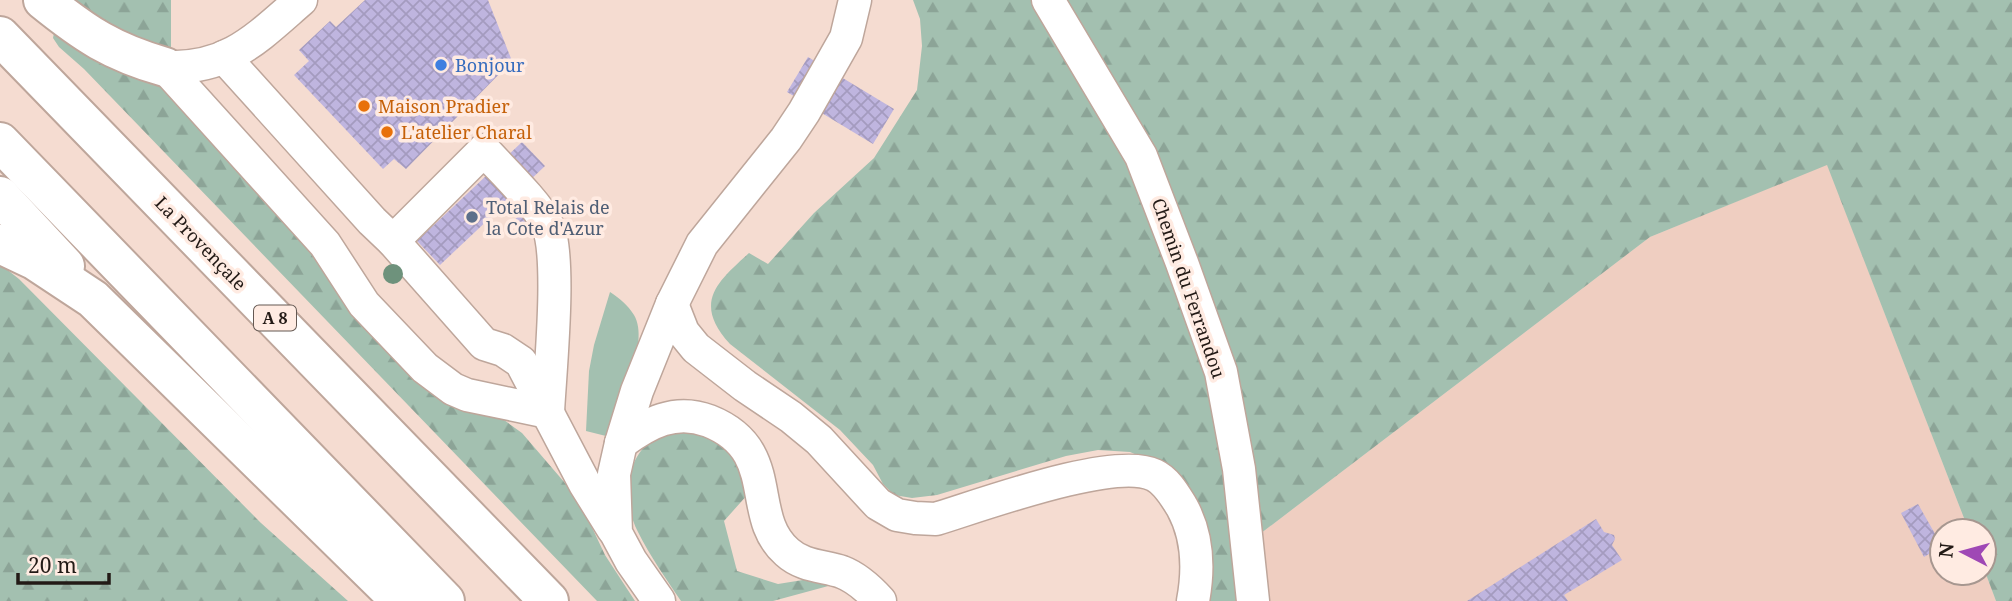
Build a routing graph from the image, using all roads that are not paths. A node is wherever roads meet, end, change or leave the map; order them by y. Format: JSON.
{"nodes":[{"id":1,"x":43,"y":0,"type":"edge"},
{"id":2,"x":301,"y":0,"type":"edge"},
{"id":3,"x":855,"y":0,"type":"edge"},
{"id":4,"x":1048,"y":0,"type":"edge"},
{"id":5,"x":0,"y":36,"type":"edge"},
{"id":6,"x":224,"y":57,"type":"junction"},
{"id":7,"x":165,"y":67,"type":"junction"},
{"id":8,"x":0,"y":142,"type":"edge"},
{"id":9,"x":0,"y":196,"type":"edge"},
{"id":10,"x":393,"y":241,"type":"junction"},
{"id":11,"x":0,"y":244,"type":"edge"},
{"id":12,"x":93,"y":299,"type":"junction"},
{"id":13,"x":672,"y":304,"type":"junction"},
{"id":14,"x":548,"y":412,"type":"junction"},
{"id":15,"x":621,"y":443,"type":"junction"},
{"id":16,"x":616,"y":533,"type":"junction"},
{"id":17,"x":401,"y":601,"type":"edge"},
{"id":18,"x":445,"y":601,"type":"edge"},
{"id":19,"x":549,"y":601,"type":"edge"},
{"id":20,"x":659,"y":601,"type":"edge"},
{"id":21,"x":880,"y":601,"type":"edge"},
{"id":22,"x":1193,"y":601,"type":"edge"},
{"id":23,"x":1253,"y":601,"type":"edge"}],
"edges":[{"from":1,"to":7,"type":"highway"},
{"from":2,"to":6,"type":"street"},
{"from":3,"to":13,"type":"street"},
{"from":4,"to":23,"type":"street","name":"Chemin du Ferrandou"},
{"from":5,"to":19,"type":"highway","name":"La Provençale","number":"A 8"},
{"from":6,"to":7,"type":"street"},
{"from":6,"to":10,"type":"street"},
{"from":7,"to":14,"type":"street"},
{"from":8,"to":18,"type":"highway"},
{"from":9,"to":12,"type":"highway"},
{"from":10,"to":14,"type":"street"},
{"from":10,"to":14,"type":"street"},
{"from":11,"to":12,"type":"highway"},
{"from":12,"to":17,"type":"highway"},
{"from":13,"to":15,"type":"street"},
{"from":13,"to":22,"type":"street"},
{"from":14,"to":16,"type":"street"},
{"from":15,"to":16,"type":"street"},
{"from":15,"to":21,"type":"street"},
{"from":16,"to":20,"type":"street"}]}
